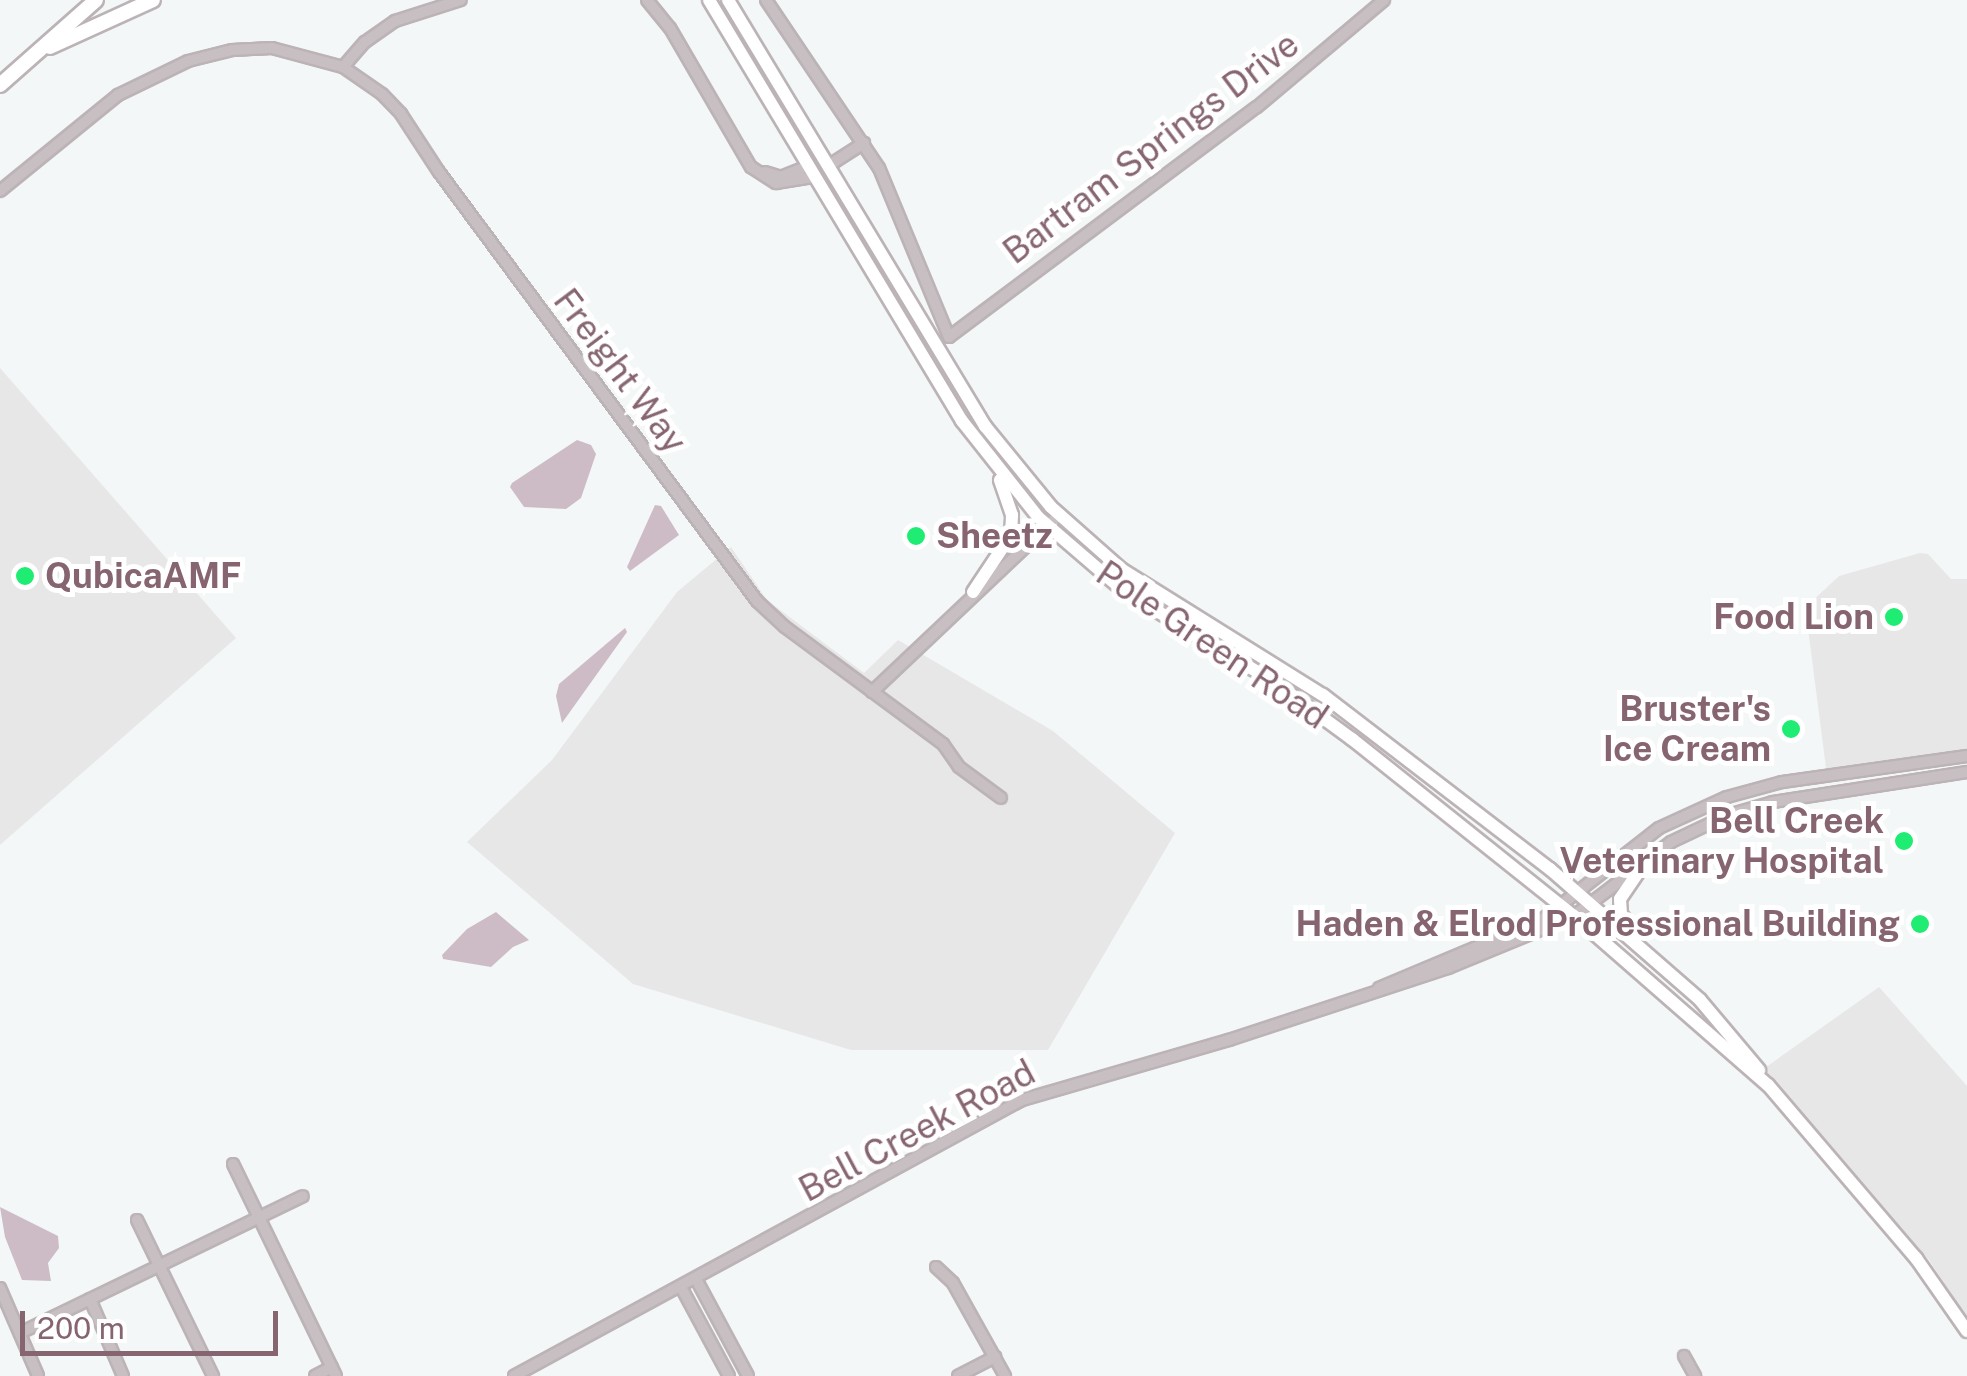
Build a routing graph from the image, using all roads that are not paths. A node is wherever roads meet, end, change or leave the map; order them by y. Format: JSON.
{"nodes":[{"id":1,"x":96,"y":0,"type":"edge"},
{"id":2,"x":153,"y":0,"type":"edge"},
{"id":3,"x":461,"y":0,"type":"edge"},
{"id":4,"x":648,"y":0,"type":"edge"},
{"id":5,"x":709,"y":0,"type":"edge"},
{"id":6,"x":728,"y":0,"type":"edge"},
{"id":7,"x":766,"y":0,"type":"edge"},
{"id":8,"x":1384,"y":0,"type":"edge"},
{"id":9,"x":36,"y":54,"type":"junction"},
{"id":10,"x":342,"y":67,"type":"junction"},
{"id":11,"x":0,"y":86,"type":"edge"},
{"id":12,"x":864,"y":143,"type":"junction"},
{"id":13,"x":809,"y":166,"type":"junction"},
{"id":14,"x":828,"y":166,"type":"junction"},
{"id":15,"x":0,"y":191,"type":"edge"},
{"id":16,"x":855,"y":244,"type":"junction"},
{"id":17,"x":990,"y":460,"type":"junction"},
{"id":18,"x":1059,"y":515,"type":"junction"},
{"id":19,"x":1047,"y":526,"type":"junction"},
{"id":20,"x":974,"y":592,"type":"junction"},
{"id":21,"x":872,"y":692,"type":"junction"},
{"id":22,"x":1967,"y":756,"type":"edge"},
{"id":23,"x":1967,"y":772,"type":"edge"},
{"id":24,"x":1002,"y":798,"type":"dead end"},
{"id":25,"x":1648,"y":858,"type":"junction"},
{"id":26,"x":1578,"y":892,"type":"junction"},
{"id":27,"x":1592,"y":903,"type":"junction"},
{"id":28,"x":1562,"y":907,"type":"junction"},
{"id":29,"x":1574,"y":916,"type":"junction"},
{"id":30,"x":1369,"y":993,"type":"junction"},
{"id":31,"x":1700,"y":1000,"type":"junction"},
{"id":32,"x":1768,"y":1085,"type":"junction"},
{"id":33,"x":233,"y":1164,"type":"dead end"},
{"id":34,"x":302,"y":1196,"type":"dead end"},
{"id":35,"x":259,"y":1217,"type":"junction"},
{"id":36,"x":137,"y":1220,"type":"dead end"},
{"id":37,"x":159,"y":1266,"type":"junction"},
{"id":38,"x":936,"y":1267,"type":"dead end"},
{"id":39,"x":696,"y":1279,"type":"junction"},
{"id":40,"x":681,"y":1287,"type":"junction"},
{"id":41,"x":0,"y":1288,"type":"edge"},
{"id":42,"x":90,"y":1299,"type":"junction"},
{"id":43,"x":1967,"y":1331,"type":"edge"},
{"id":44,"x":20,"y":1333,"type":"junction"},
{"id":45,"x":1684,"y":1356,"type":"dead end"},
{"id":46,"x":996,"y":1357,"type":"junction"},
{"id":47,"x":334,"y":1371,"type":"edge"},
{"id":48,"x":38,"y":1376,"type":"edge"},
{"id":49,"x":124,"y":1376,"type":"edge"},
{"id":50,"x":213,"y":1376,"type":"edge"},
{"id":51,"x":316,"y":1376,"type":"edge"},
{"id":52,"x":514,"y":1376,"type":"edge"},
{"id":53,"x":729,"y":1376,"type":"edge"},
{"id":54,"x":748,"y":1376,"type":"edge"},
{"id":55,"x":958,"y":1376,"type":"edge"},
{"id":56,"x":1005,"y":1376,"type":"edge"},
{"id":57,"x":1695,"y":1376,"type":"edge"}],
"edges":[{"from":1,"to":9,"type":"highway"},
{"from":2,"to":9,"type":"highway"},
{"from":3,"to":10,"type":"street"},
{"from":4,"to":13,"type":"street"},
{"from":5,"to":13,"type":"main road","name":"Pole Green Road"},
{"from":6,"to":14,"type":"main road","name":"Pole Green Road"},
{"from":7,"to":12,"type":"street"},
{"from":8,"to":12,"type":"street","name":"Bartram Springs Drive"},
{"from":9,"to":11,"type":"highway"},
{"from":10,"to":15,"type":"street","name":"Freight Way"},
{"from":10,"to":21,"type":"street","name":"Freight Way"},
{"from":12,"to":14,"type":"street"},
{"from":13,"to":14,"type":"main road"},
{"from":13,"to":16,"type":"main road","name":"Pole Green Road"},
{"from":14,"to":16,"type":"main road"},
{"from":14,"to":18,"type":"main road","name":"Pole Green Road"},
{"from":16,"to":17,"type":"main road","name":"Pole Green Road"},
{"from":17,"to":19,"type":"main road","name":"Pole Green Road"},
{"from":17,"to":20,"type":"main road"},
{"from":18,"to":19,"type":"street"},
{"from":18,"to":26,"type":"main road","name":"Pole Green Road"},
{"from":19,"to":20,"type":"street"},
{"from":19,"to":28,"type":"main road","name":"Pole Green Road"},
{"from":20,"to":21,"type":"street"},
{"from":21,"to":24,"type":"street","name":"Freight Way"},
{"from":22,"to":26,"type":"street","name":"Bell Creek Road"},
{"from":23,"to":25,"type":"street","name":"Bell Creek Road"},
{"from":25,"to":27,"type":"street","name":"Bell Creek Road"},
{"from":25,"to":31,"type":"main road"},
{"from":26,"to":27,"type":"main road","name":"Pole Green Road"},
{"from":26,"to":28,"type":"street","name":"Bell Creek Road"},
{"from":27,"to":29,"type":"street","name":"Bell Creek Road"},
{"from":27,"to":31,"type":"main road","name":"Pole Green Road"},
{"from":28,"to":29,"type":"main road","name":"Pole Green Road"},
{"from":28,"to":30,"type":"street","name":"Bell Creek Road"},
{"from":29,"to":30,"type":"street","name":"Bell Creek Road"},
{"from":29,"to":32,"type":"main road","name":"Pole Green Road"},
{"from":30,"to":39,"type":"street","name":"Bell Creek Road"},
{"from":31,"to":32,"type":"main road","name":"Pole Green Road"},
{"from":32,"to":43,"type":"main road","name":"Pole Green Road"},
{"from":33,"to":35,"type":"street"},
{"from":34,"to":35,"type":"street"},
{"from":35,"to":37,"type":"street"},
{"from":35,"to":47,"type":"street"},
{"from":36,"to":37,"type":"street"},
{"from":37,"to":42,"type":"street"},
{"from":37,"to":50,"type":"street"},
{"from":38,"to":46,"type":"street"},
{"from":39,"to":40,"type":"street","name":"Bell Creek Road"},
{"from":39,"to":54,"type":"street"},
{"from":40,"to":52,"type":"street","name":"Bell Creek Road"},
{"from":40,"to":53,"type":"street"},
{"from":41,"to":44,"type":"street"},
{"from":42,"to":44,"type":"street"},
{"from":42,"to":49,"type":"street"},
{"from":44,"to":48,"type":"street"},
{"from":45,"to":57,"type":"street"},
{"from":46,"to":55,"type":"street"},
{"from":46,"to":56,"type":"street"},
{"from":47,"to":51,"type":"street"}]}
